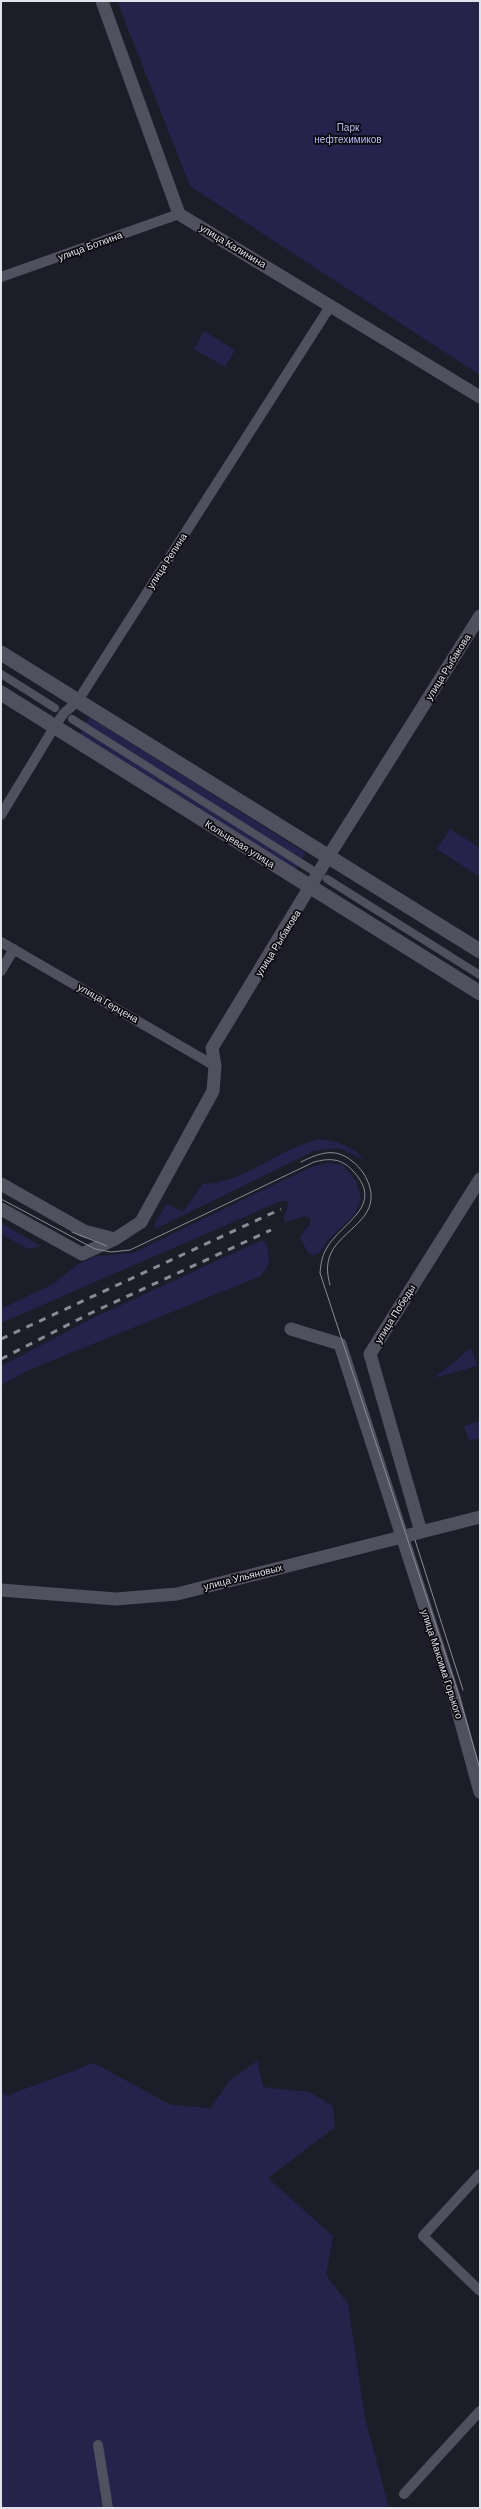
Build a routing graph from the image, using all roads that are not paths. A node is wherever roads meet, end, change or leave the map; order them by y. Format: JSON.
{"nodes":[{"id":1,"x":102,"y":1,"type":"edge"},
{"id":2,"x":179,"y":214,"type":"junction"},
{"id":3,"x":1,"y":277,"type":"edge"},
{"id":4,"x":331,"y":305,"type":"junction"},
{"id":5,"x":480,"y":397,"type":"edge"},
{"id":6,"x":480,"y":616,"type":"edge"},
{"id":7,"x":1,"y":654,"type":"edge"},
{"id":8,"x":1,"y":674,"type":"edge"},
{"id":9,"x":1,"y":693,"type":"edge"},
{"id":10,"x":77,"y":702,"type":"junction"},
{"id":11,"x":55,"y":708,"type":"dead end"},
{"id":12,"x":72,"y":719,"type":"dead end"},
{"id":13,"x":55,"y":726,"type":"junction"},
{"id":14,"x":1,"y":815,"type":"edge"},
{"id":15,"x":328,"y":857,"type":"junction"},
{"id":16,"x":312,"y":870,"type":"dead end"},
{"id":17,"x":327,"y":879,"type":"dead end"},
{"id":18,"x":311,"y":889,"type":"junction"},
{"id":19,"x":1,"y":942,"type":"edge"},
{"id":20,"x":14,"y":949,"type":"junction"},
{"id":21,"x":480,"y":951,"type":"edge"},
{"id":22,"x":1,"y":971,"type":"edge"},
{"id":23,"x":480,"y":974,"type":"edge"},
{"id":24,"x":480,"y":993,"type":"edge"},
{"id":25,"x":215,"y":1066,"type":"junction"},
{"id":26,"x":480,"y":1179,"type":"edge"},
{"id":27,"x":1,"y":1184,"type":"edge"},
{"id":28,"x":1,"y":1209,"type":"edge"},
{"id":29,"x":115,"y":1239,"type":"junction"},
{"id":30,"x":291,"y":1329,"type":"dead end"},
{"id":31,"x":480,"y":1517,"type":"edge"},
{"id":32,"x":421,"y":1532,"type":"junction"},
{"id":33,"x":401,"y":1537,"type":"junction"},
{"id":34,"x":1,"y":1590,"type":"edge"},
{"id":35,"x":480,"y":1792,"type":"edge"},
{"id":36,"x":480,"y":2174,"type":"edge"},
{"id":37,"x":480,"y":2291,"type":"edge"},
{"id":38,"x":480,"y":2411,"type":"edge"},
{"id":39,"x":98,"y":2445,"type":"dead end"},
{"id":40,"x":404,"y":2494,"type":"dead end"},
{"id":41,"x":108,"y":2508,"type":"edge"}],
"edges":[{"from":1,"to":2,"type":"street"},
{"from":2,"to":3,"type":"street","name":"улица Боткина"},
{"from":2,"to":4,"type":"street","name":"улица Калинина"},
{"from":4,"to":5,"type":"street","name":"улица Калинина"},
{"from":4,"to":10,"type":"street","name":"улица Репина"},
{"from":6,"to":15,"type":"street","name":"улица Рыбакова"},
{"from":7,"to":10,"type":"main road"},
{"from":8,"to":11,"type":"street"},
{"from":9,"to":13,"type":"main road","name":"Кольцевая улица"},
{"from":10,"to":13,"type":"street","name":"улица Репина"},
{"from":10,"to":15,"type":"main road"},
{"from":12,"to":16,"type":"street"},
{"from":13,"to":14,"type":"street","name":"улица Репина"},
{"from":13,"to":18,"type":"main road","name":"Кольцевая улица"},
{"from":15,"to":18,"type":"street","name":"улица Рыбакова"},
{"from":15,"to":21,"type":"main road"},
{"from":17,"to":23,"type":"street"},
{"from":18,"to":24,"type":"main road","name":"Кольцевая улица"},
{"from":18,"to":25,"type":"street","name":"улица Рыбакова"},
{"from":19,"to":20,"type":"street","name":"улица Герцена"},
{"from":20,"to":22,"type":"street"},
{"from":20,"to":25,"type":"street","name":"улица Герцена"},
{"from":25,"to":29,"type":"street","name":"улица Рыбакова"},
{"from":26,"to":32,"type":"street","name":"улица Победы"},
{"from":27,"to":29,"type":"street"},
{"from":28,"to":29,"type":"street","name":"улица Рыбакова"},
{"from":30,"to":33,"type":"street","name":"улица Максима Горького"},
{"from":31,"to":32,"type":"street","name":"улица Ульяновых"},
{"from":32,"to":33,"type":"street","name":"улица Ульяновых"},
{"from":33,"to":34,"type":"street","name":"улица Ульяновых"},
{"from":33,"to":35,"type":"street","name":"улица Максима Горького"},
{"from":36,"to":37,"type":"street"},
{"from":38,"to":40,"type":"street"},
{"from":39,"to":41,"type":"street"}]}
